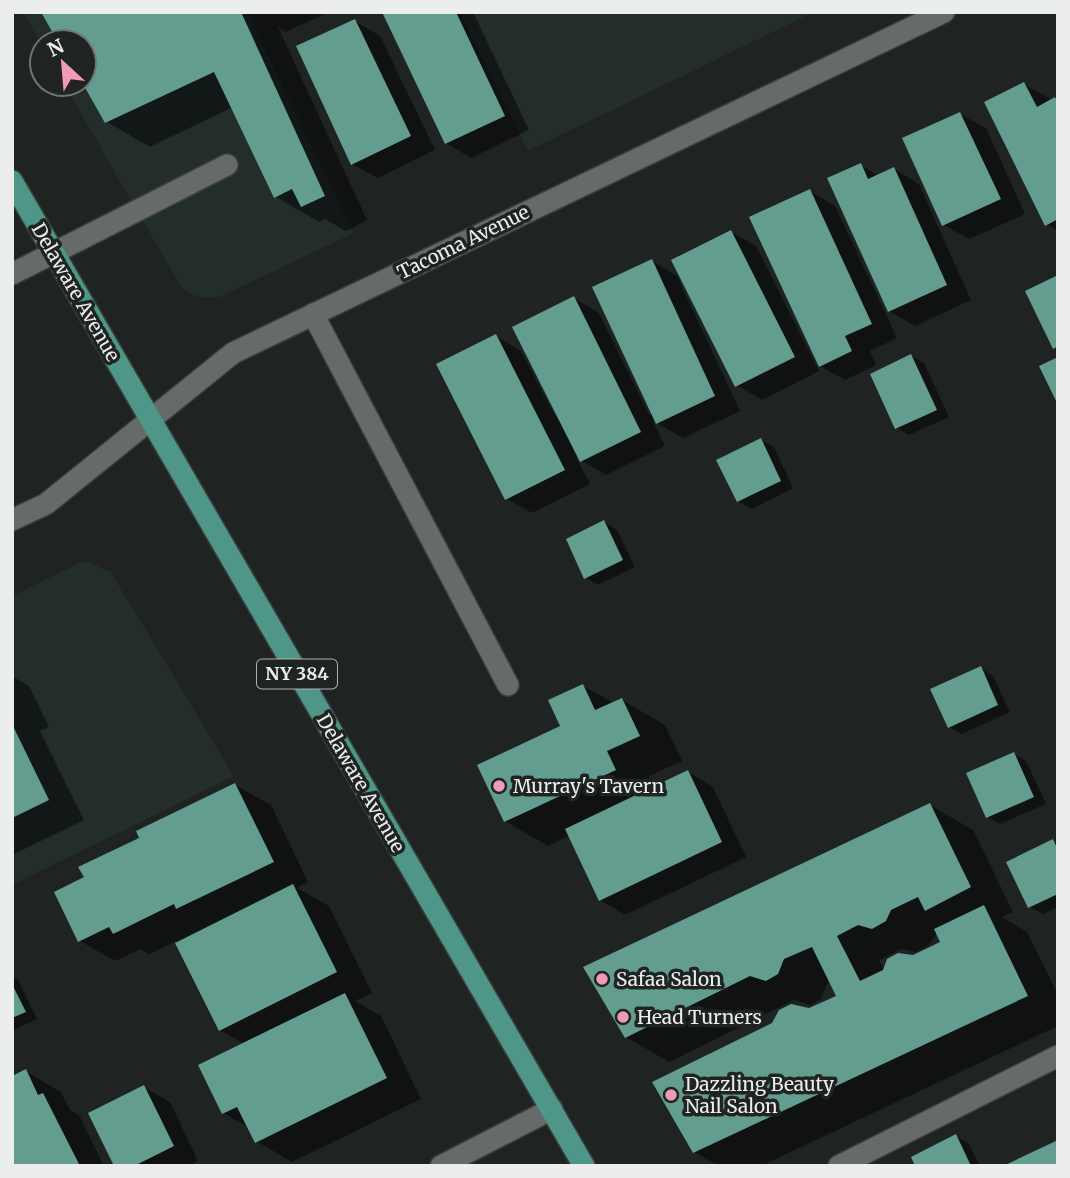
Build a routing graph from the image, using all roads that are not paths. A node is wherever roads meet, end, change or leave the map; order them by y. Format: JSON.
{"nodes":[{"id":1,"x":944,"y":12,"type":"edge"},
{"id":2,"x":226,"y":165,"type":"dead end"},
{"id":3,"x":12,"y":181,"type":"edge"},
{"id":4,"x":53,"y":251,"type":"junction"},
{"id":5,"x":12,"y":274,"type":"edge"},
{"id":6,"x":313,"y":314,"type":"junction"},
{"id":7,"x":150,"y":420,"type":"junction"},
{"id":8,"x":12,"y":520,"type":"edge"},
{"id":9,"x":508,"y":685,"type":"dead end"},
{"id":10,"x":1058,"y":1056,"type":"edge"},
{"id":11,"x":552,"y":1110,"type":"junction"},
{"id":12,"x":441,"y":1166,"type":"edge"},
{"id":13,"x":584,"y":1166,"type":"edge"},
{"id":14,"x":839,"y":1166,"type":"edge"}],
"edges":[{"from":1,"to":6,"type":"street","name":"Tacoma Avenue"},
{"from":2,"to":4,"type":"street"},
{"from":3,"to":4,"type":"main road","name":"Delaware Avenue","number":"NY 384"},
{"from":4,"to":5,"type":"street"},
{"from":4,"to":7,"type":"main road","name":"Delaware Avenue","number":"NY 384"},
{"from":6,"to":7,"type":"street","name":"Tacoma Avenue"},
{"from":6,"to":9,"type":"street"},
{"from":7,"to":8,"type":"street","name":"Tacoma Avenue"},
{"from":7,"to":11,"type":"main road","name":"Delaware Avenue","number":"NY 384"},
{"from":10,"to":14,"type":"street"},
{"from":11,"to":12,"type":"street"},
{"from":11,"to":13,"type":"main road","name":"Delaware Avenue","number":"NY 384"}]}
